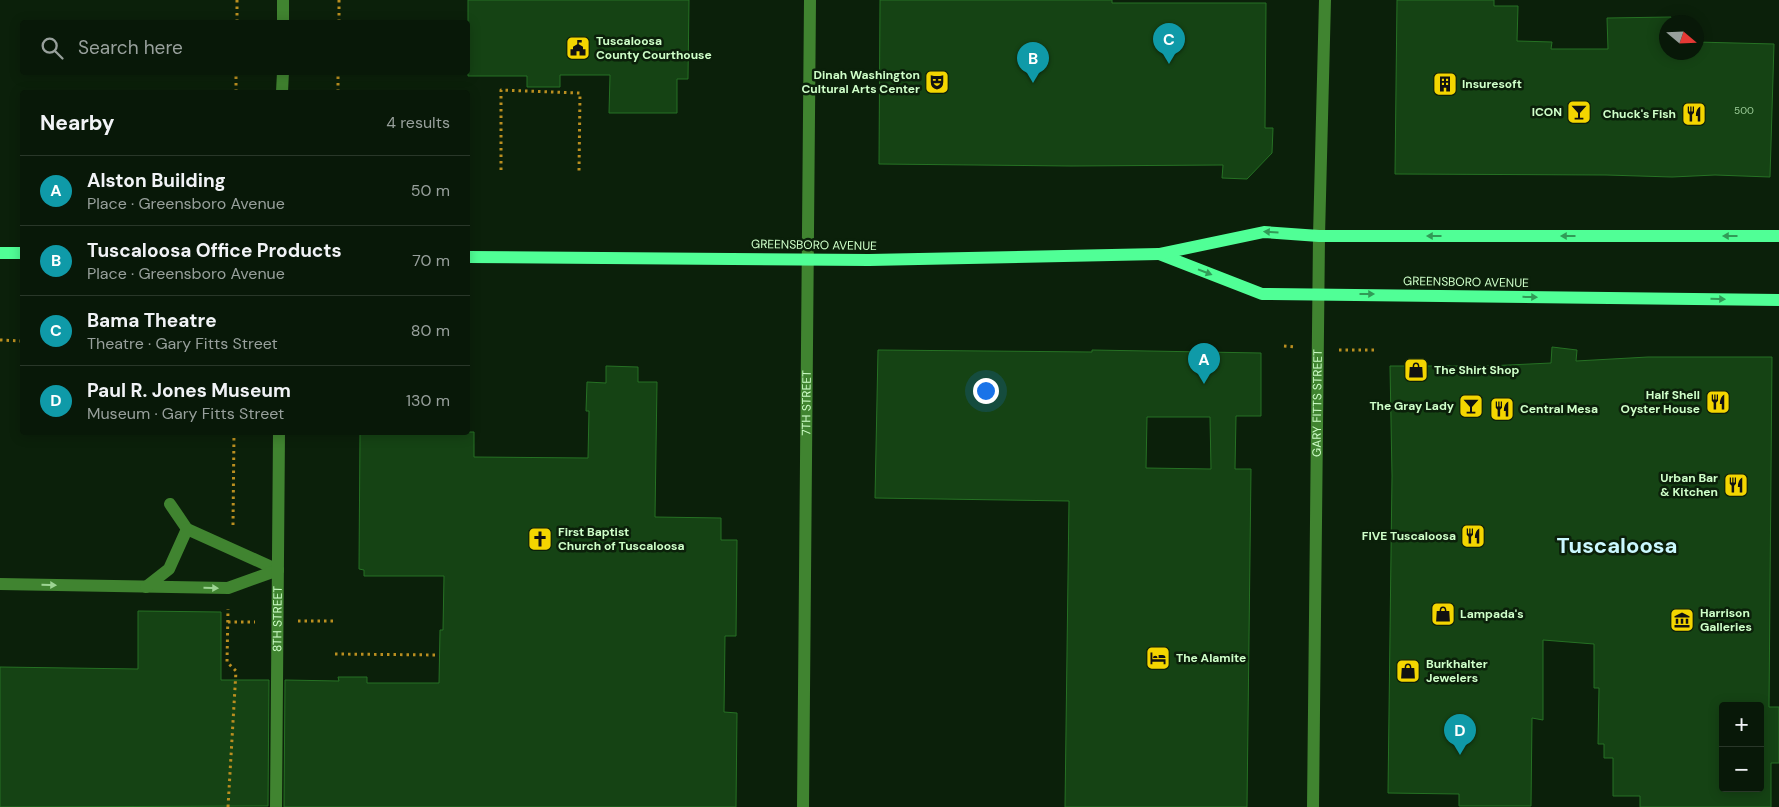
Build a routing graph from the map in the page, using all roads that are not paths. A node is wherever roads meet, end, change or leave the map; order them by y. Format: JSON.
{"nodes":[{"id":1,"x":283,"y":0,"type":"edge"},
{"id":2,"x":810,"y":0,"type":"edge"},
{"id":3,"x":1325,"y":0,"type":"edge"},
{"id":4,"x":283,"y":20,"type":"edge"},
{"id":5,"x":282,"y":75,"type":"edge"},
{"id":6,"x":282,"y":90,"type":"edge"},
{"id":7,"x":1319,"y":236,"type":"junction"},
{"id":8,"x":1779,"y":236,"type":"edge"},
{"id":9,"x":0,"y":253,"type":"edge"},
{"id":10,"x":20,"y":253,"type":"edge"},
{"id":11,"x":1159,"y":254,"type":"junction"},
{"id":12,"x":470,"y":257,"type":"edge"},
{"id":13,"x":808,"y":259,"type":"junction"},
{"id":14,"x":1318,"y":294,"type":"junction"},
{"id":15,"x":1779,"y":300,"type":"edge"},
{"id":16,"x":279,"y":435,"type":"edge"},
{"id":17,"x":170,"y":504,"type":"dead end"},
{"id":18,"x":187,"y":528,"type":"junction"},
{"id":19,"x":278,"y":570,"type":"junction"},
{"id":20,"x":0,"y":584,"type":"edge"},
{"id":21,"x":146,"y":586,"type":"junction"},
{"id":22,"x":276,"y":807,"type":"edge"},
{"id":23,"x":803,"y":807,"type":"edge"},
{"id":24,"x":1313,"y":807,"type":"edge"}],
"edges":[{"from":1,"to":4,"type":"street"},
{"from":2,"to":13,"type":"street","name":"7TH STREET"},
{"from":3,"to":7,"type":"street","name":"GARY FITTS STREET"},
{"from":5,"to":6,"type":"street"},
{"from":8,"to":7,"type":"main road","name":"GREENSBORO AVENUE","one_way":true},
{"from":7,"to":11,"type":"main road","name":"GREENSBORO AVENUE","one_way":true},
{"from":7,"to":14,"type":"street","name":"GARY FITTS STREET"},
{"from":9,"to":10,"type":"main road"},
{"from":11,"to":13,"type":"main road","name":"GREENSBORO AVENUE"},
{"from":11,"to":14,"type":"main road","name":"GREENSBORO AVENUE","one_way":true},
{"from":12,"to":13,"type":"main road","name":"GREENSBORO AVENUE"},
{"from":13,"to":23,"type":"street","name":"7TH STREET"},
{"from":14,"to":15,"type":"main road","name":"GREENSBORO AVENUE","one_way":true},
{"from":14,"to":24,"type":"street","name":"GARY FITTS STREET"},
{"from":16,"to":19,"type":"street","name":"8TH STREET"},
{"from":17,"to":18,"type":"street"},
{"from":18,"to":19,"type":"street"},
{"from":18,"to":21,"type":"street"},
{"from":21,"to":19,"type":"street","one_way":true},
{"from":19,"to":22,"type":"street","name":"8TH STREET"},
{"from":20,"to":21,"type":"street","one_way":true}]}
